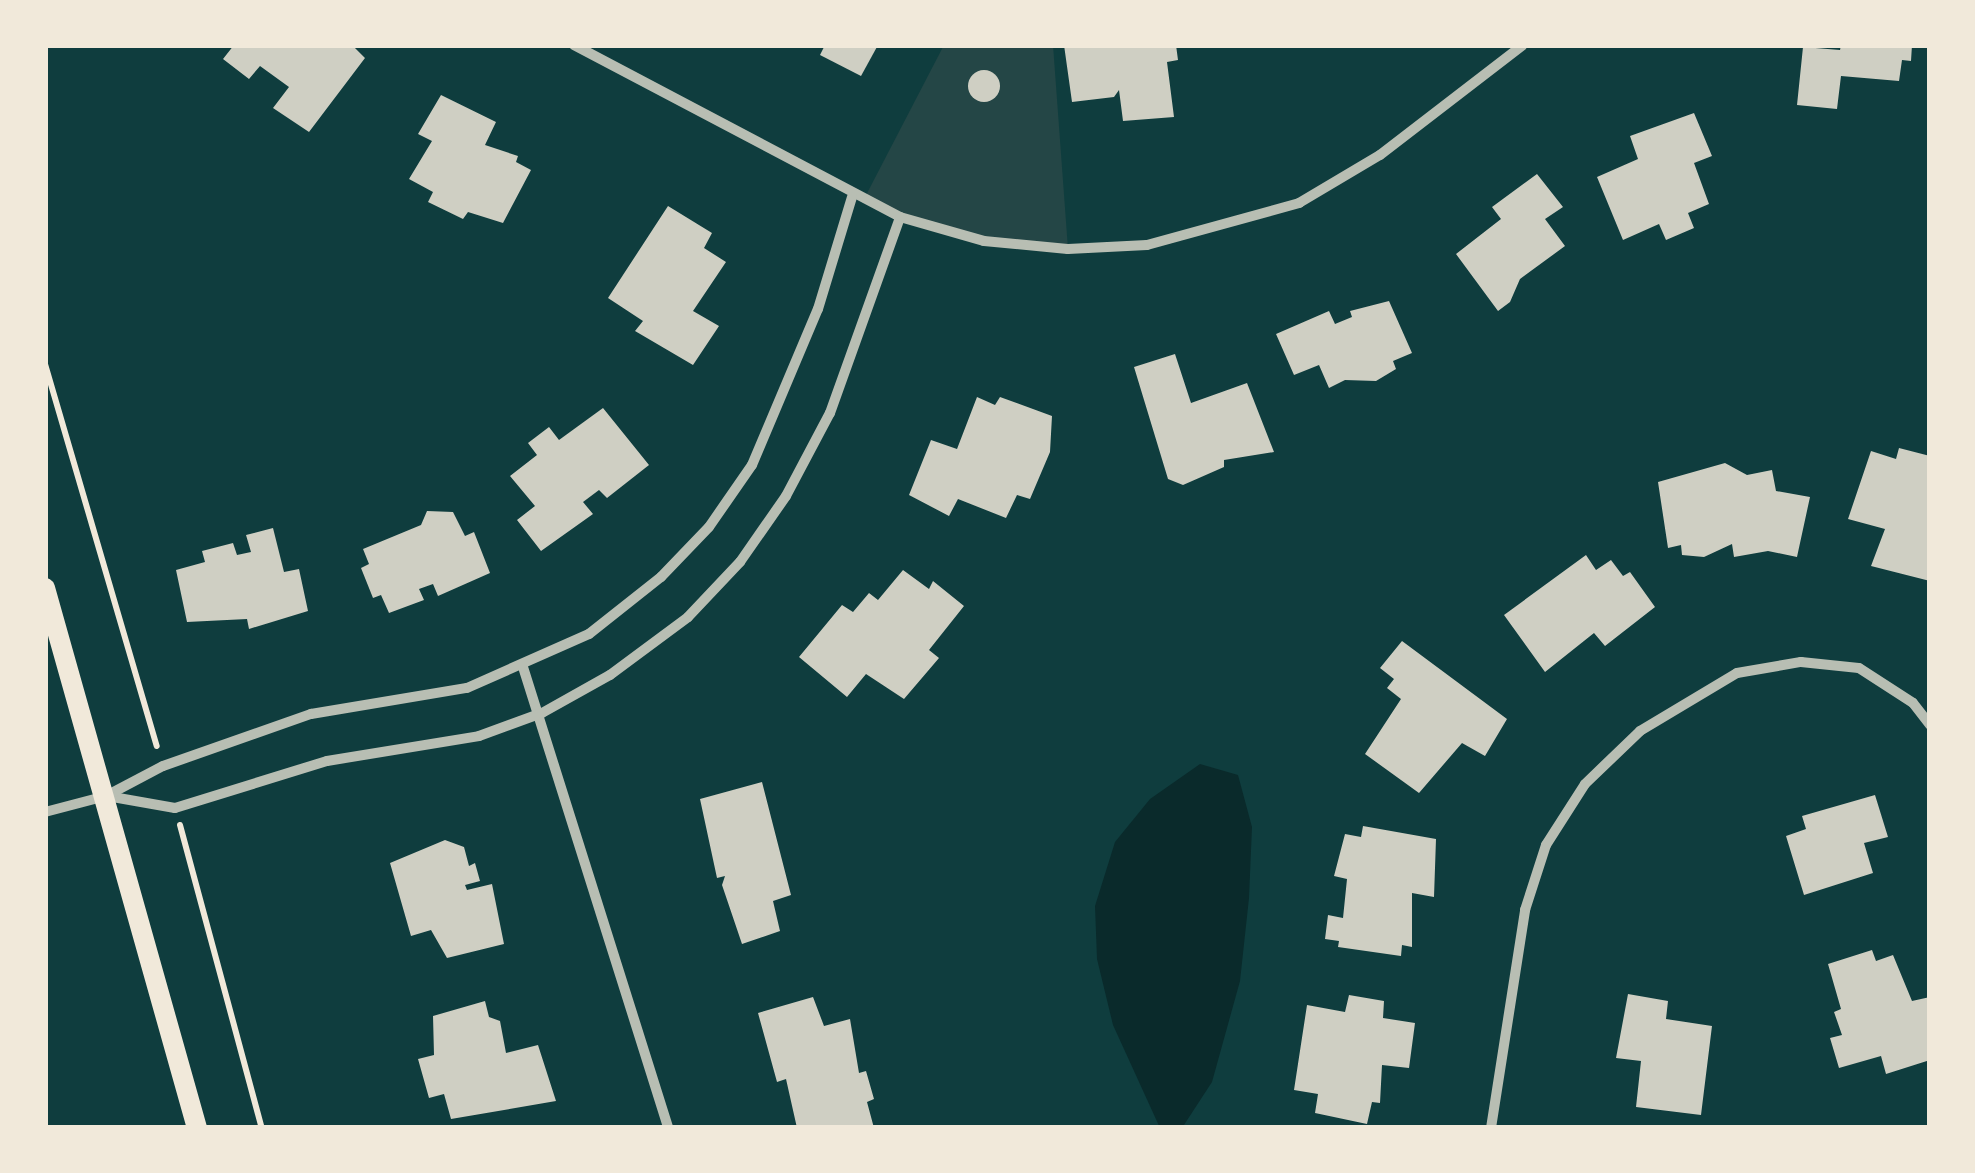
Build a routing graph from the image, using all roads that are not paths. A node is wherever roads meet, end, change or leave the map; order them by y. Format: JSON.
{"nodes":[{"id":1,"x":574,"y":45,"type":"edge"},
{"id":2,"x":1523,"y":45,"type":"edge"},
{"id":3,"x":852,"y":197,"type":"junction"},
{"id":4,"x":900,"y":217,"type":"junction"},
{"id":5,"x":45,"y":588,"type":"edge"},
{"id":6,"x":523,"y":667,"type":"junction"},
{"id":7,"x":542,"y":714,"type":"junction"},
{"id":8,"x":1930,"y":724,"type":"edge"},
{"id":9,"x":106,"y":796,"type":"junction"},
{"id":10,"x":45,"y":812,"type":"edge"},
{"id":11,"x":198,"y":1128,"type":"edge"},
{"id":12,"x":668,"y":1128,"type":"edge"},
{"id":13,"x":1491,"y":1128,"type":"edge"}],
"edges":[{"from":1,"to":3,"type":"street"},
{"from":2,"to":4,"type":"street"},
{"from":3,"to":4,"type":"street"},
{"from":3,"to":6,"type":"street"},
{"from":4,"to":7,"type":"street"},
{"from":5,"to":9,"type":"main road"},
{"from":6,"to":7,"type":"street"},
{"from":6,"to":9,"type":"street"},
{"from":7,"to":9,"type":"street"},
{"from":7,"to":12,"type":"street"},
{"from":8,"to":13,"type":"street"},
{"from":9,"to":10,"type":"street"},
{"from":9,"to":11,"type":"main road"}]}
